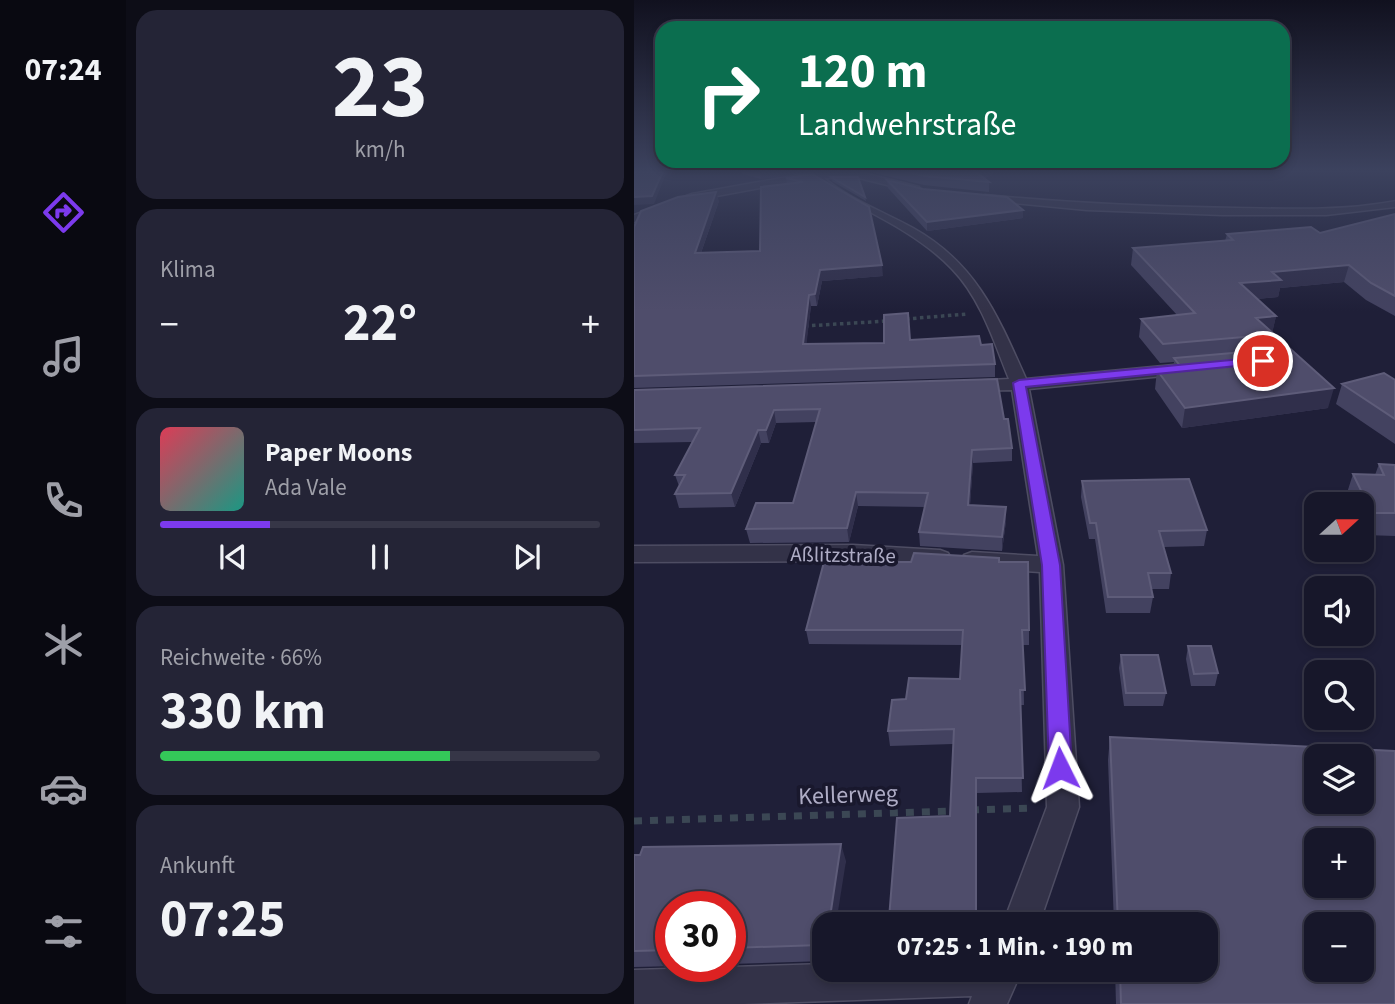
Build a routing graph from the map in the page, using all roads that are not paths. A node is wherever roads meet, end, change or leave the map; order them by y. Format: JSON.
{"nodes":[{"id":1,"x":885,"y":218,"type":"edge"},
{"id":2,"x":1195,"y":368,"type":"edge"},
{"id":3,"x":1019,"y":383,"type":"junction"},
{"id":4,"x":960,"y":387,"type":"edge"},
{"id":5,"x":634,"y":554,"type":"edge"},
{"id":6,"x":1051,"y":565,"type":"junction"},
{"id":7,"x":1025,"y":912,"type":"edge"},
{"id":8,"x":998,"y":984,"type":"edge"},
{"id":9,"x":634,"y":989,"type":"edge"}],
"edges":[{"from":1,"to":3,"type":"street"},
{"from":2,"to":3,"type":"street"},
{"from":3,"to":4,"type":"street"},
{"from":3,"to":6,"type":"street"},
{"from":5,"to":6,"type":"street","name":"Aßlitzstraße"},
{"from":6,"to":7,"type":"street"},
{"from":8,"to":9,"type":"street"}]}
